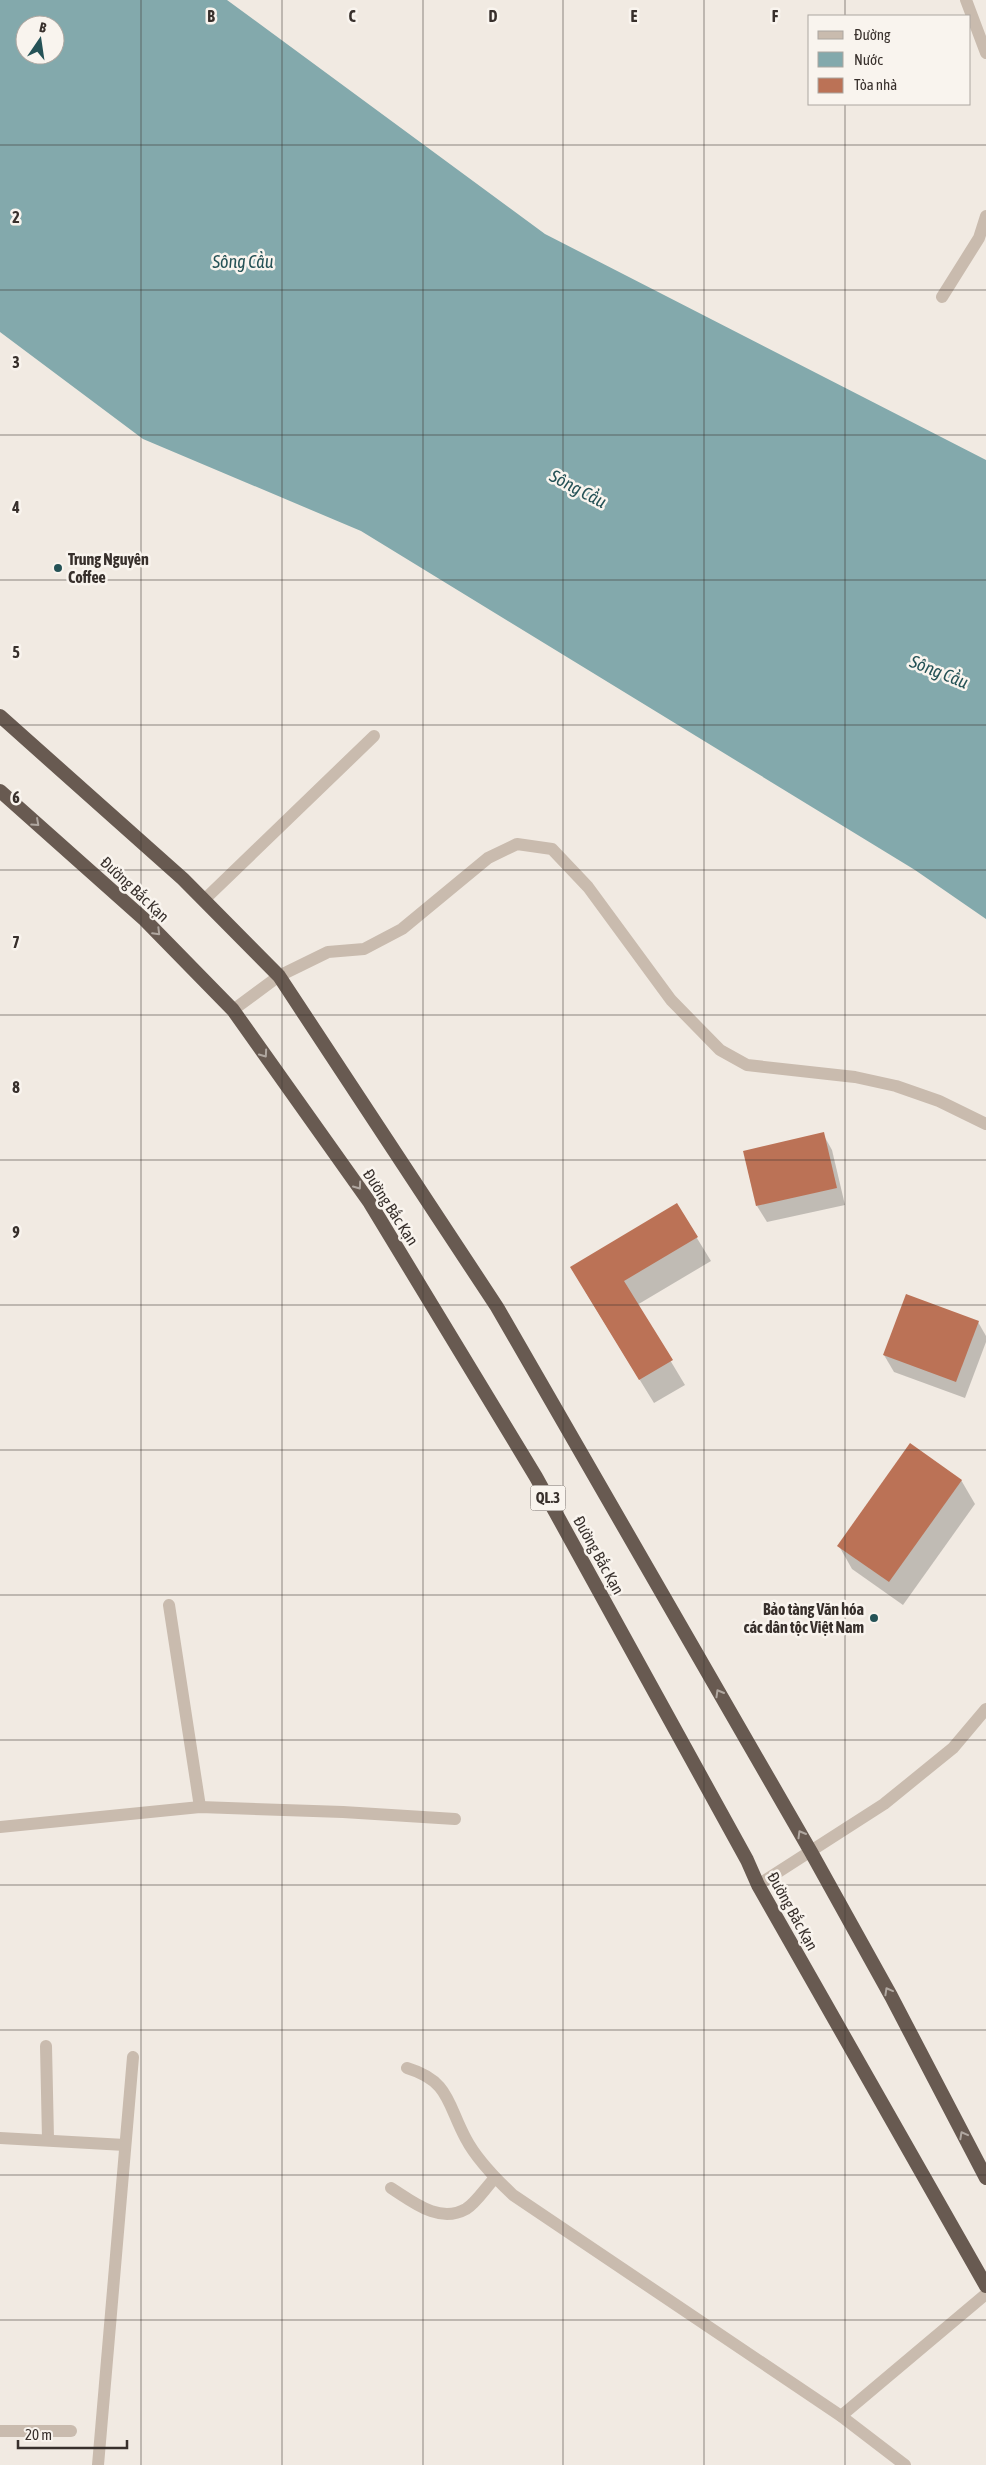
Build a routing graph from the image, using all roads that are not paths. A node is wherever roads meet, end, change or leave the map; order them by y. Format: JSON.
{"nodes":[{"id":1,"x":966,"y":0,"type":"edge"},
{"id":2,"x":986,"y":53,"type":"edge"},
{"id":3,"x":986,"y":216,"type":"edge"},
{"id":4,"x":942,"y":297,"type":"dead end"},
{"id":5,"x":0,"y":716,"type":"edge"},
{"id":6,"x":374,"y":736,"type":"dead end"},
{"id":7,"x":0,"y":791,"type":"edge"},
{"id":8,"x":204,"y":900,"type":"junction"},
{"id":9,"x":279,"y":976,"type":"junction"},
{"id":10,"x":233,"y":1010,"type":"junction"},
{"id":11,"x":986,"y":1124,"type":"edge"},
{"id":12,"x":169,"y":1606,"type":"dead end"},
{"id":13,"x":986,"y":1709,"type":"edge"},
{"id":14,"x":200,"y":1807,"type":"junction"},
{"id":15,"x":455,"y":1819,"type":"dead end"},
{"id":16,"x":0,"y":1827,"type":"edge"},
{"id":17,"x":811,"y":1852,"type":"junction"},
{"id":18,"x":758,"y":1885,"type":"junction"},
{"id":19,"x":46,"y":2046,"type":"dead end"},
{"id":20,"x":133,"y":2057,"type":"dead end"},
{"id":21,"x":407,"y":2068,"type":"dead end"},
{"id":22,"x":0,"y":2138,"type":"edge"},
{"id":23,"x":48,"y":2139,"type":"junction"},
{"id":24,"x":125,"y":2145,"type":"junction"},
{"id":25,"x":495,"y":2178,"type":"junction"},
{"id":26,"x":986,"y":2178,"type":"edge"},
{"id":27,"x":391,"y":2188,"type":"dead end"},
{"id":28,"x":986,"y":2286,"type":"edge"},
{"id":29,"x":986,"y":2294,"type":"edge"},
{"id":30,"x":841,"y":2416,"type":"junction"},
{"id":31,"x":0,"y":2431,"type":"edge"},
{"id":32,"x":71,"y":2431,"type":"dead end"},
{"id":33,"x":98,"y":2465,"type":"edge"},
{"id":34,"x":906,"y":2465,"type":"edge"}],
"edges":[{"from":1,"to":2,"type":"street"},
{"from":3,"to":4,"type":"street"},
{"from":5,"to":8,"type":"highway","name":"Đường Bắc Kạn"},
{"from":6,"to":8,"type":"street"},
{"from":7,"to":10,"type":"highway","name":"Đường Bắc Kạn","number":"QL.3","one_way":true},
{"from":8,"to":9,"type":"highway","name":"Đường Bắc Kạn"},
{"from":9,"to":10,"type":"street"},
{"from":9,"to":11,"type":"street"},
{"from":17,"to":9,"type":"highway","name":"Đường Bắc Kạn","one_way":true},
{"from":10,"to":18,"type":"highway","name":"Đường Bắc Kạn","number":"QL.3","one_way":true},
{"from":12,"to":14,"type":"street"},
{"from":13,"to":17,"type":"street"},
{"from":14,"to":15,"type":"street"},
{"from":14,"to":16,"type":"street"},
{"from":17,"to":18,"type":"street"},
{"from":26,"to":17,"type":"highway","name":"Đường Bắc Kạn","one_way":true},
{"from":18,"to":28,"type":"highway","name":"Đường Bắc Kạn","number":"QL.3"},
{"from":19,"to":23,"type":"street"},
{"from":20,"to":24,"type":"street"},
{"from":21,"to":25,"type":"street"},
{"from":22,"to":23,"type":"street"},
{"from":23,"to":24,"type":"street"},
{"from":24,"to":33,"type":"street"},
{"from":25,"to":27,"type":"street"},
{"from":25,"to":30,"type":"street"},
{"from":29,"to":30,"type":"street"},
{"from":30,"to":34,"type":"street"},
{"from":31,"to":32,"type":"street"}]}
